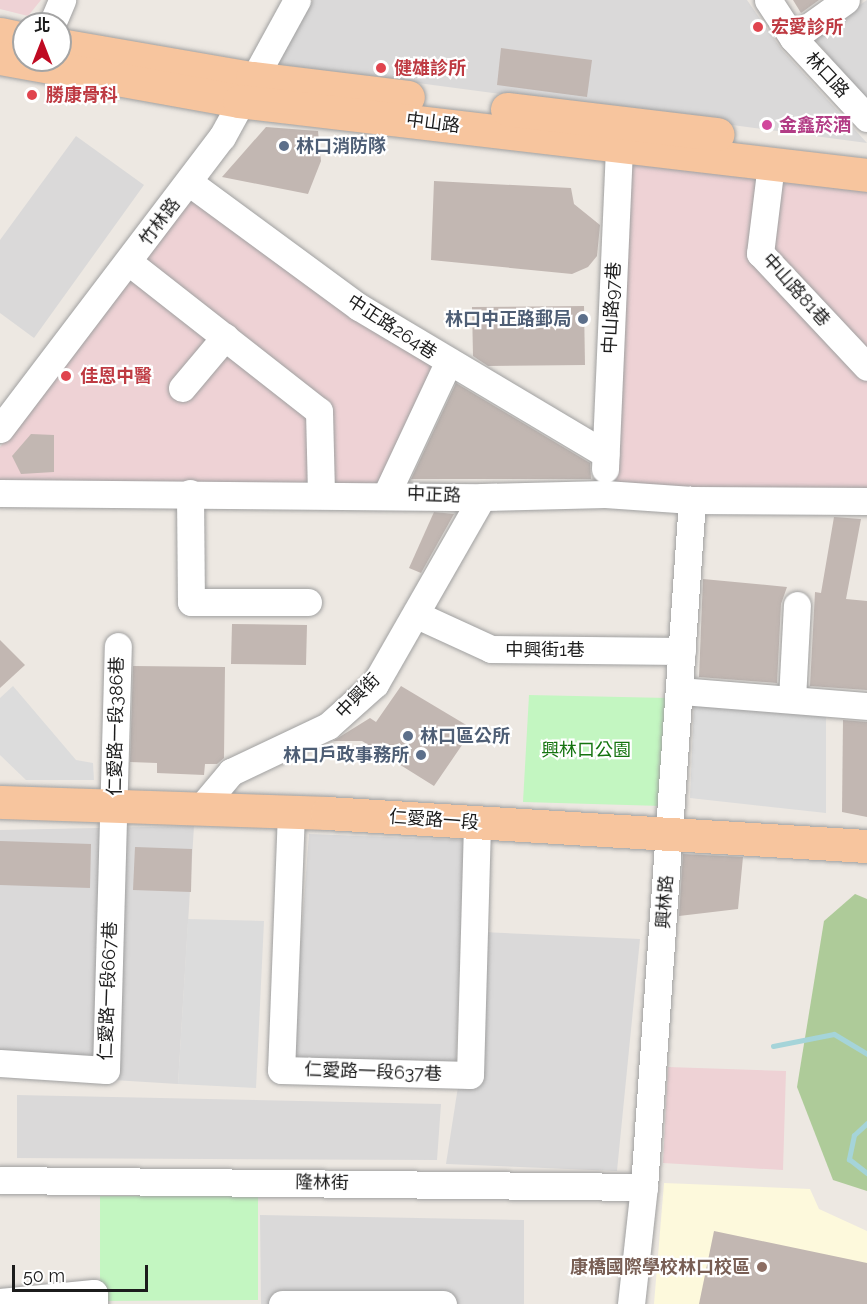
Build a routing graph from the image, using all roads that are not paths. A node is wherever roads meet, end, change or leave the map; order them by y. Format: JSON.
{"nodes":[{"id":1,"x":297,"y":0,"type":"edge"},
{"id":2,"x":768,"y":0,"type":"edge"},
{"id":3,"x":846,"y":0,"type":"edge"},
{"id":4,"x":793,"y":38,"type":"junction"},
{"id":5,"x":72,"y":48,"type":"edge"},
{"id":6,"x":0,"y":58,"type":"edge"},
{"id":7,"x":245,"y":90,"type":"junction"},
{"id":8,"x":867,"y":118,"type":"edge"},
{"id":9,"x":620,"y":134,"type":"junction"},
{"id":10,"x":867,"y":152,"type":"edge"},
{"id":11,"x":771,"y":164,"type":"junction"},
{"id":12,"x":867,"y":175,"type":"edge"},
{"id":13,"x":190,"y":183,"type":"junction"},
{"id":14,"x":130,"y":262,"type":"junction"},
{"id":15,"x":225,"y":337,"type":"junction"},
{"id":16,"x":448,"y":363,"type":"junction"},
{"id":17,"x":867,"y":367,"type":"edge"},
{"id":18,"x":182,"y":388,"type":"dead end"},
{"id":19,"x":0,"y":429,"type":"edge"},
{"id":20,"x":606,"y":454,"type":"junction"},
{"id":21,"x":0,"y":493,"type":"edge"},
{"id":22,"x":190,"y":493,"type":"junction"},
{"id":23,"x":321,"y":493,"type":"junction"},
{"id":24,"x":387,"y":493,"type":"junction"},
{"id":25,"x":605,"y":494,"type":"junction"},
{"id":26,"x":482,"y":497,"type":"junction"},
{"id":27,"x":692,"y":500,"type":"junction"},
{"id":28,"x":861,"y":504,"type":"edge"},
{"id":29,"x":308,"y":602,"type":"dead end"},
{"id":30,"x":797,"y":605,"type":"dead end"},
{"id":31,"x":417,"y":615,"type":"junction"},
{"id":32,"x":117,"y":646,"type":"dead end"},
{"id":33,"x":682,"y":651,"type":"junction"},
{"id":34,"x":680,"y":691,"type":"junction"},
{"id":35,"x":792,"y":699,"type":"junction"},
{"id":36,"x":867,"y":706,"type":"edge"},
{"id":37,"x":0,"y":802,"type":"edge"},
{"id":38,"x":114,"y":806,"type":"junction"},
{"id":39,"x":199,"y":810,"type":"junction"},
{"id":40,"x":291,"y":812,"type":"junction"},
{"id":41,"x":477,"y":823,"type":"junction"},
{"id":42,"x":671,"y":831,"type":"junction"},
{"id":43,"x":867,"y":846,"type":"edge"},
{"id":44,"x":0,"y":1064,"type":"edge"},
{"id":45,"x":0,"y":1180,"type":"edge"},
{"id":46,"x":644,"y":1187,"type":"junction"},
{"id":47,"x":0,"y":1302,"type":"edge"},
{"id":48,"x":94,"y":1304,"type":"edge"},
{"id":49,"x":282,"y":1304,"type":"edge"},
{"id":50,"x":443,"y":1304,"type":"edge"},
{"id":51,"x":631,"y":1304,"type":"edge"}],
"edges":[{"from":1,"to":7,"type":"street","name":"竹林路"},
{"from":2,"to":4,"type":"street","name":"林口路"},
{"from":3,"to":4,"type":"street"},
{"from":4,"to":8,"type":"street","name":"林口路"},
{"from":5,"to":7,"type":"main road","name":"中山路"},
{"from":6,"to":7,"type":"main road","name":"中山路"},
{"from":7,"to":9,"type":"main road","name":"中山路"},
{"from":7,"to":13,"type":"street","name":"竹林路"},
{"from":9,"to":10,"type":"main road","name":"中山路"},
{"from":9,"to":11,"type":"main road","name":"中山路"},
{"from":9,"to":20,"type":"street","name":"中山路97巷"},
{"from":11,"to":12,"type":"main road","name":"中山路"},
{"from":11,"to":17,"type":"street","name":"中山路81巷"},
{"from":13,"to":14,"type":"street","name":"竹林路"},
{"from":13,"to":16,"type":"street","name":"中正路264巷"},
{"from":14,"to":15,"type":"street"},
{"from":14,"to":19,"type":"street","name":"竹林路"},
{"from":15,"to":18,"type":"street"},
{"from":15,"to":23,"type":"street"},
{"from":16,"to":20,"type":"street","name":"中正路264巷"},
{"from":16,"to":24,"type":"street"},
{"from":20,"to":25,"type":"street","name":"中山路97巷"},
{"from":21,"to":22,"type":"street","name":"中正路"},
{"from":22,"to":23,"type":"street","name":"中正路"},
{"from":22,"to":29,"type":"street"},
{"from":23,"to":24,"type":"street","name":"中正路"},
{"from":24,"to":26,"type":"street","name":"中正路"},
{"from":25,"to":26,"type":"street","name":"中正路"},
{"from":25,"to":27,"type":"street","name":"中正路"},
{"from":26,"to":31,"type":"street","name":"中興街"},
{"from":27,"to":28,"type":"street","name":"中正路"},
{"from":27,"to":33,"type":"street","name":"興林路"},
{"from":30,"to":35,"type":"street"},
{"from":31,"to":33,"type":"street","name":"中興街1巷"},
{"from":31,"to":39,"type":"street","name":"中興街"},
{"from":32,"to":38,"type":"street","name":"仁愛路一段386巷"},
{"from":33,"to":34,"type":"street","name":"興林路"},
{"from":34,"to":35,"type":"street"},
{"from":34,"to":42,"type":"street","name":"興林路"},
{"from":35,"to":36,"type":"street"},
{"from":37,"to":38,"type":"main road","name":"仁愛路一段"},
{"from":38,"to":39,"type":"main road","name":"仁愛路一段"},
{"from":38,"to":44,"type":"street","name":"仁愛路一段667巷"},
{"from":39,"to":40,"type":"main road","name":"仁愛路一段"},
{"from":40,"to":41,"type":"main road","name":"仁愛路一段"},
{"from":40,"to":41,"type":"street","name":"仁愛路一段637巷"},
{"from":41,"to":42,"type":"main road","name":"仁愛路一段"},
{"from":42,"to":43,"type":"main road","name":"仁愛路一段"},
{"from":42,"to":46,"type":"street","name":"興林路"},
{"from":45,"to":46,"type":"street","name":"隆林街"},
{"from":46,"to":51,"type":"street","name":"興林路"},
{"from":47,"to":48,"type":"street"},
{"from":49,"to":50,"type":"street"}]}
